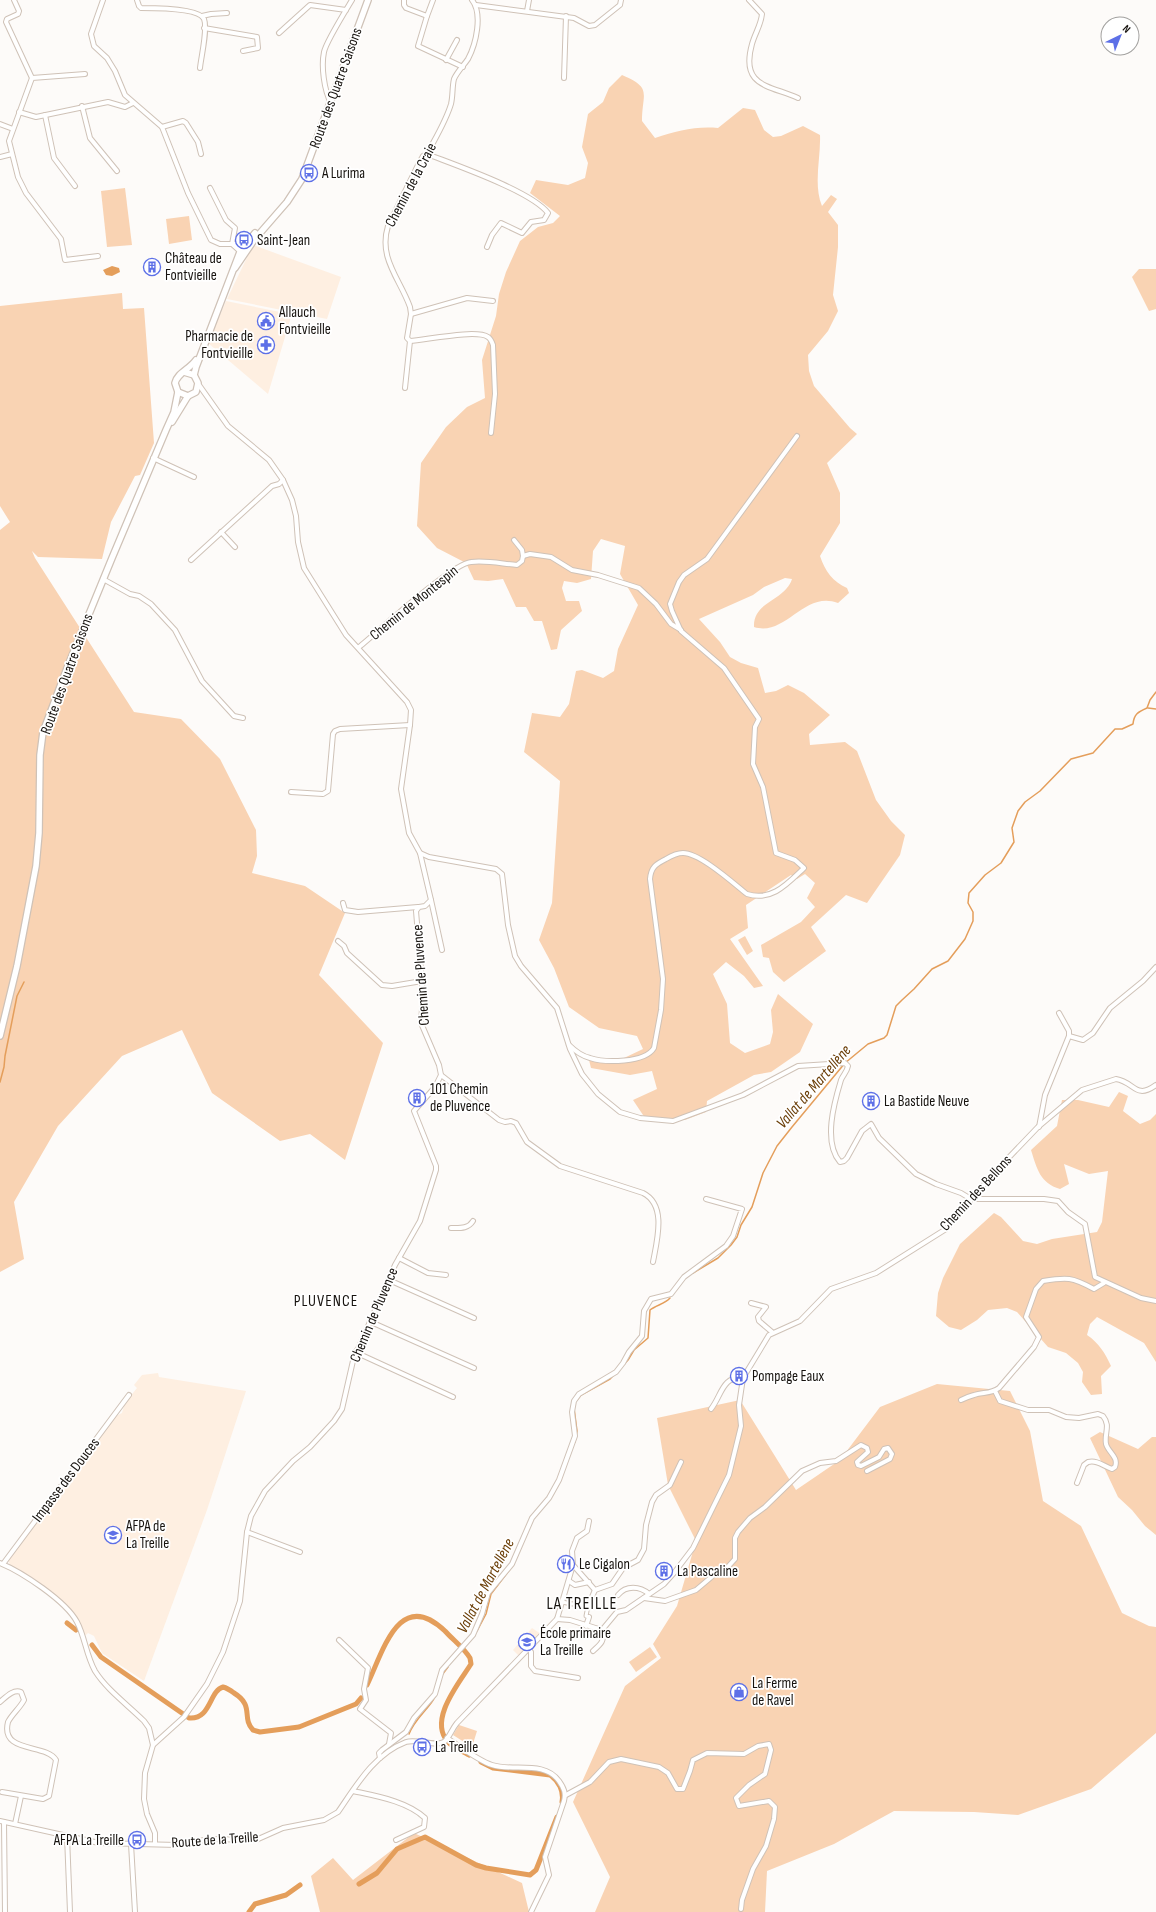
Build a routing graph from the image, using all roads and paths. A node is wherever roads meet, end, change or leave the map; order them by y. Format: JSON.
{"nodes":[{"id":1,"x":14,"y":0,"type":"edge"},
{"id":2,"x":108,"y":0,"type":"edge"},
{"id":3,"x":137,"y":0,"type":"edge"},
{"id":4,"x":352,"y":0,"type":"edge"},
{"id":5,"x":368,"y":0,"type":"edge"},
{"id":6,"x":404,"y":0,"type":"edge"},
{"id":7,"x":433,"y":0,"type":"edge"},
{"id":8,"x":472,"y":0,"type":"edge"},
{"id":9,"x":529,"y":0,"type":"edge"},
{"id":10,"x":621,"y":0,"type":"edge"},
{"id":11,"x":749,"y":0,"type":"edge"},
{"id":12,"x":102,"y":1,"type":"edge"},
{"id":13,"x":476,"y":5,"type":"junction"},
{"id":14,"x":346,"y":10,"type":"junction"},
{"id":15,"x":527,"y":11,"type":"junction"},
{"id":16,"x":227,"y":13,"type":"dead end"},
{"id":17,"x":202,"y":16,"type":"junction"},
{"id":18,"x":427,"y":16,"type":"junction"},
{"id":19,"x":566,"y":16,"type":"junction"},
{"id":20,"x":204,"y":28,"type":"junction"},
{"id":21,"x":279,"y":33,"type":"dead end"},
{"id":22,"x":457,"y":40,"type":"dead end"},
{"id":23,"x":243,"y":51,"type":"dead end"},
{"id":24,"x":446,"y":60,"type":"junction"},
{"id":25,"x":462,"y":67,"type":"junction"},
{"id":26,"x":200,"y":68,"type":"dead end"},
{"id":27,"x":85,"y":74,"type":"dead end"},
{"id":28,"x":32,"y":78,"type":"junction"},
{"id":29,"x":564,"y":78,"type":"dead end"},
{"id":30,"x":798,"y":98,"type":"dead end"},
{"id":31,"x":133,"y":103,"type":"junction"},
{"id":32,"x":331,"y":104,"type":"junction"},
{"id":33,"x":82,"y":106,"type":"junction"},
{"id":34,"x":19,"y":112,"type":"junction"},
{"id":35,"x":45,"y":114,"type":"junction"},
{"id":36,"x":0,"y":124,"type":"edge"},
{"id":37,"x":162,"y":127,"type":"junction"},
{"id":38,"x":13,"y":129,"type":"junction"},
{"id":39,"x":12,"y":154,"type":"junction"},
{"id":40,"x":201,"y":154,"type":"dead end"},
{"id":41,"x":427,"y":154,"type":"junction"},
{"id":42,"x":0,"y":157,"type":"edge"},
{"id":43,"x":117,"y":171,"type":"dead end"},
{"id":44,"x":75,"y":186,"type":"dead end"},
{"id":45,"x":210,"y":188,"type":"dead end"},
{"id":46,"x":232,"y":244,"type":"junction"},
{"id":47,"x":487,"y":247,"type":"dead end"},
{"id":48,"x":243,"y":251,"type":"junction"},
{"id":49,"x":98,"y":256,"type":"dead end"},
{"id":50,"x":493,"y":301,"type":"dead end"},
{"id":51,"x":411,"y":314,"type":"junction"},
{"id":52,"x":410,"y":341,"type":"junction"},
{"id":53,"x":200,"y":355,"type":"junction"},
{"id":54,"x":184,"y":372,"type":"junction"},
{"id":55,"x":194,"y":375,"type":"junction"},
{"id":56,"x":198,"y":385,"type":"junction"},
{"id":57,"x":405,"y":388,"type":"dead end"},
{"id":58,"x":178,"y":392,"type":"junction"},
{"id":59,"x":191,"y":395,"type":"junction"},
{"id":60,"x":205,"y":395,"type":"junction"},
{"id":61,"x":166,"y":430,"type":"junction"},
{"id":62,"x":491,"y":433,"type":"dead end"},
{"id":63,"x":797,"y":436,"type":"dead end"},
{"id":64,"x":153,"y":458,"type":"junction"},
{"id":65,"x":194,"y":477,"type":"dead end"},
{"id":66,"x":283,"y":480,"type":"junction"},
{"id":67,"x":221,"y":532,"type":"junction"},
{"id":68,"x":514,"y":540,"type":"dead end"},
{"id":69,"x":236,"y":547,"type":"dead end"},
{"id":70,"x":523,"y":556,"type":"junction"},
{"id":71,"x":191,"y":560,"type":"dead end"},
{"id":72,"x":103,"y":579,"type":"junction"},
{"id":73,"x":681,"y":631,"type":"junction"},
{"id":74,"x":359,"y":647,"type":"junction"},
{"id":75,"x":243,"y":718,"type":"dead end"},
{"id":76,"x":410,"y":725,"type":"junction"},
{"id":77,"x":290,"y":792,"type":"dead end"},
{"id":78,"x":420,"y":853,"type":"junction"},
{"id":79,"x":430,"y":900,"type":"junction"},
{"id":80,"x":343,"y":903,"type":"dead end"},
{"id":81,"x":419,"y":907,"type":"junction"},
{"id":82,"x":338,"y":940,"type":"dead end"},
{"id":83,"x":442,"y":950,"type":"dead end"},
{"id":84,"x":1156,"y":967,"type":"edge"},
{"id":85,"x":422,"y":981,"type":"junction"},
{"id":86,"x":1059,"y":1013,"type":"dead end"},
{"id":87,"x":0,"y":1036,"type":"edge"},
{"id":88,"x":1069,"y":1036,"type":"junction"},
{"id":89,"x":568,"y":1043,"type":"junction"},
{"id":90,"x":441,"y":1076,"type":"junction"},
{"id":91,"x":1156,"y":1085,"type":"edge"},
{"id":92,"x":1038,"y":1127,"type":"junction"},
{"id":93,"x":706,"y":1199,"type":"dead end"},
{"id":94,"x":971,"y":1199,"type":"junction"},
{"id":95,"x":473,"y":1221,"type":"dead end"},
{"id":96,"x":451,"y":1228,"type":"dead end"},
{"id":97,"x":399,"y":1258,"type":"junction"},
{"id":98,"x":653,"y":1262,"type":"dead end"},
{"id":99,"x":446,"y":1275,"type":"dead end"},
{"id":100,"x":389,"y":1280,"type":"junction"},
{"id":101,"x":1104,"y":1283,"type":"junction"},
{"id":102,"x":1156,"y":1301,"type":"edge"},
{"id":103,"x":751,"y":1303,"type":"dead end"},
{"id":104,"x":474,"y":1318,"type":"dead end"},
{"id":105,"x":371,"y":1322,"type":"junction"},
{"id":106,"x":772,"y":1332,"type":"junction"},
{"id":107,"x":355,"y":1352,"type":"junction"},
{"id":108,"x":474,"y":1368,"type":"dead end"},
{"id":109,"x":743,"y":1378,"type":"junction"},
{"id":110,"x":995,"y":1391,"type":"junction"},
{"id":111,"x":129,"y":1395,"type":"dead end"},
{"id":112,"x":453,"y":1397,"type":"dead end"},
{"id":113,"x":961,"y":1400,"type":"dead end"},
{"id":114,"x":711,"y":1409,"type":"dead end"},
{"id":115,"x":681,"y":1462,"type":"dead end"},
{"id":116,"x":867,"y":1472,"type":"dead end"},
{"id":117,"x":1077,"y":1483,"type":"dead end"},
{"id":118,"x":589,"y":1521,"type":"dead end"},
{"id":119,"x":247,"y":1532,"type":"junction"},
{"id":120,"x":300,"y":1552,"type":"dead end"},
{"id":121,"x":2,"y":1564,"type":"edge"},
{"id":122,"x":573,"y":1565,"type":"junction"},
{"id":123,"x":569,"y":1582,"type":"junction"},
{"id":124,"x":588,"y":1582,"type":"junction"},
{"id":125,"x":595,"y":1590,"type":"junction"},
{"id":126,"x":649,"y":1594,"type":"junction"},
{"id":127,"x":618,"y":1595,"type":"dead end"},
{"id":128,"x":644,"y":1598,"type":"junction"},
{"id":129,"x":562,"y":1602,"type":"junction"},
{"id":130,"x":578,"y":1603,"type":"joint"},
{"id":131,"x":588,"y":1606,"type":"junction"},
{"id":132,"x":587,"y":1616,"type":"joint"},
{"id":133,"x":557,"y":1619,"type":"junction"},
{"id":134,"x":586,"y":1626,"type":"junction"},
{"id":135,"x":602,"y":1630,"type":"junction"},
{"id":136,"x":339,"y":1640,"type":"dead end"},
{"id":137,"x":529,"y":1649,"type":"junction"},
{"id":138,"x":593,"y":1651,"type":"dead end"},
{"id":139,"x":578,"y":1678,"type":"dead end"},
{"id":140,"x":0,"y":1702,"type":"edge"},
{"id":141,"x":447,"y":1739,"type":"junction"},
{"id":142,"x":389,"y":1745,"type":"junction"},
{"id":143,"x":153,"y":1746,"type":"junction"},
{"id":144,"x":380,"y":1758,"type":"junction"},
{"id":145,"x":353,"y":1791,"type":"junction"},
{"id":146,"x":2,"y":1792,"type":"dead end"},
{"id":147,"x":566,"y":1794,"type":"junction"},
{"id":148,"x":21,"y":1796,"type":"junction"},
{"id":149,"x":2,"y":1821,"type":"edge"},
{"id":150,"x":15,"y":1824,"type":"junction"},
{"id":151,"x":67,"y":1836,"type":"junction"},
{"id":152,"x":396,"y":1840,"type":"dead end"},
{"id":153,"x":154,"y":1843,"type":"junction"},
{"id":154,"x":131,"y":1844,"type":"junction"},
{"id":155,"x":741,"y":1908,"type":"dead end"},
{"id":156,"x":5,"y":1912,"type":"edge"},
{"id":157,"x":70,"y":1912,"type":"edge"},
{"id":158,"x":135,"y":1912,"type":"edge"},
{"id":159,"x":531,"y":1912,"type":"edge"}],
"edges":[{"from":1,"to":28,"type":"street"},
{"from":2,"to":12,"type":"street"},
{"from":3,"to":17,"type":"street"},
{"from":4,"to":14,"type":"street"},
{"from":5,"to":32,"type":"main road","name":"Route des Quatre Saisons"},
{"from":6,"to":18,"type":"street"},
{"from":7,"to":18,"type":"street"},
{"from":8,"to":13,"type":"street"},
{"from":9,"to":15,"type":"street"},
{"from":10,"to":19,"type":"street"},
{"from":11,"to":30,"type":"street"},
{"from":12,"to":31,"type":"street"},
{"from":13,"to":15,"type":"street"},
{"from":13,"to":25,"type":"street","name":"Chemin de la Craie"},
{"from":14,"to":21,"type":"street"},
{"from":14,"to":32,"type":"street"},
{"from":15,"to":19,"type":"street"},
{"from":16,"to":17,"type":"street"},
{"from":17,"to":20,"type":"street"},
{"from":18,"to":24,"type":"street"},
{"from":19,"to":29,"type":"street"},
{"from":20,"to":23,"type":"street"},
{"from":20,"to":26,"type":"street"},
{"from":22,"to":24,"type":"street"},
{"from":24,"to":25,"type":"street"},
{"from":25,"to":41,"type":"street","name":"Chemin de la Craie"},
{"from":27,"to":28,"type":"street"},
{"from":28,"to":34,"type":"street"},
{"from":31,"to":33,"type":"street"},
{"from":31,"to":37,"type":"street"},
{"from":32,"to":48,"type":"main road","name":"Route des Quatre Saisons"},
{"from":33,"to":35,"type":"street"},
{"from":33,"to":43,"type":"street"},
{"from":34,"to":35,"type":"street"},
{"from":34,"to":38,"type":"street"},
{"from":35,"to":44,"type":"street"},
{"from":36,"to":38,"type":"street"},
{"from":37,"to":40,"type":"street"},
{"from":37,"to":46,"type":"street"},
{"from":38,"to":39,"type":"street"},
{"from":39,"to":42,"type":"street"},
{"from":39,"to":49,"type":"street"},
{"from":41,"to":47,"type":"street"},
{"from":41,"to":51,"type":"street","name":"Chemin de la Craie"},
{"from":45,"to":46,"type":"street"},
{"from":46,"to":48,"type":"street"},
{"from":48,"to":53,"type":"main road","name":"Route des Quatre Saisons"},
{"from":50,"to":51,"type":"street"},
{"from":51,"to":52,"type":"street","name":"Chemin de la Craie"},
{"from":52,"to":57,"type":"street"},
{"from":52,"to":62,"type":"street"},
{"from":53,"to":54,"type":"main road","name":"Route des Quatre Saisons"},
{"from":53,"to":55,"type":"main road","name":"Route des Quatre Saisons"},
{"from":54,"to":55,"type":"main road"},
{"from":54,"to":58,"type":"main road","name":"Route des Quatre Saisons"},
{"from":55,"to":56,"type":"main road"},
{"from":56,"to":59,"type":"main road","name":"Route des Quatre Saisons"},
{"from":56,"to":60,"type":"street"},
{"from":58,"to":59,"type":"main road"},
{"from":58,"to":61,"type":"main road","name":"Route des Quatre Saisons"},
{"from":59,"to":60,"type":"street"},
{"from":59,"to":61,"type":"main road","name":"Route des Quatre Saisons"},
{"from":60,"to":66,"type":"street"},
{"from":61,"to":64,"type":"main road","name":"Route des Quatre Saisons"},
{"from":63,"to":73,"type":"street"},
{"from":64,"to":65,"type":"street"},
{"from":64,"to":72,"type":"main road","name":"Route des Quatre Saisons"},
{"from":66,"to":67,"type":"street"},
{"from":66,"to":74,"type":"street"},
{"from":67,"to":69,"type":"street"},
{"from":67,"to":71,"type":"street"},
{"from":68,"to":70,"type":"street"},
{"from":70,"to":73,"type":"street"},
{"from":70,"to":74,"type":"street","name":"Chemin de Montespin"},
{"from":72,"to":75,"type":"street"},
{"from":72,"to":87,"type":"main road","name":"Route des Quatre Saisons"},
{"from":73,"to":89,"type":"street"},
{"from":74,"to":76,"type":"street"},
{"from":76,"to":77,"type":"street"},
{"from":76,"to":78,"type":"street"},
{"from":78,"to":79,"type":"street"},
{"from":78,"to":89,"type":"street"},
{"from":79,"to":81,"type":"street","name":"Chemin de Pluvence"},
{"from":79,"to":83,"type":"street"},
{"from":80,"to":81,"type":"street"},
{"from":81,"to":85,"type":"street","name":"Chemin de Pluvence"},
{"from":82,"to":85,"type":"street"},
{"from":84,"to":88,"type":"street"},
{"from":85,"to":90,"type":"street","name":"Chemin de Pluvence"},
{"from":86,"to":88,"type":"street"},
{"from":88,"to":92,"type":"street"},
{"from":89,"to":94,"type":"street"},
{"from":90,"to":97,"type":"street","name":"Chemin de Pluvence"},
{"from":90,"to":98,"type":"street"},
{"from":91,"to":92,"type":"street","name":"Chemin des Bellons"},
{"from":92,"to":94,"type":"street","name":"Chemin des Bellons"},
{"from":93,"to":142,"type":"street"},
{"from":94,"to":101,"type":"street"},
{"from":94,"to":106,"type":"street","name":"Chemin des Bellons"},
{"from":95,"to":96,"type":"street"},
{"from":97,"to":99,"type":"street"},
{"from":97,"to":100,"type":"street","name":"Chemin de Pluvence"},
{"from":100,"to":104,"type":"street"},
{"from":100,"to":105,"type":"street","name":"Chemin de Pluvence"},
{"from":101,"to":102,"type":"street"},
{"from":101,"to":110,"type":"street"},
{"from":103,"to":106,"type":"street"},
{"from":105,"to":107,"type":"street","name":"Chemin de Pluvence"},
{"from":105,"to":108,"type":"street"},
{"from":106,"to":109,"type":"street"},
{"from":107,"to":112,"type":"street"},
{"from":107,"to":119,"type":"street","name":"Chemin de Pluvence"},
{"from":109,"to":114,"type":"street"},
{"from":109,"to":126,"type":"street"},
{"from":110,"to":113,"type":"street"},
{"from":110,"to":117,"type":"street"},
{"from":111,"to":121,"type":"street","name":"Impasse des Douces"},
{"from":115,"to":125,"type":"street"},
{"from":116,"to":128,"type":"street"},
{"from":118,"to":122,"type":"street"},
{"from":119,"to":120,"type":"street"},
{"from":119,"to":143,"type":"street","name":"Chemin de Pluvence"},
{"from":121,"to":143,"type":"street"},
{"from":122,"to":123,"type":"street"},
{"from":122,"to":124,"type":"street"},
{"from":123,"to":124,"type":"street"},
{"from":123,"to":129,"type":"street"},
{"from":124,"to":125,"type":"street"},
{"from":125,"to":131,"type":"street"},
{"from":126,"to":127,"type":"street"},
{"from":126,"to":128,"type":"street"},
{"from":128,"to":135,"type":"street"},
{"from":129,"to":130,"type":"street"},
{"from":129,"to":133,"type":"street"},
{"from":130,"to":131,"type":"street"},
{"from":131,"to":132,"type":"street"},
{"from":132,"to":134,"type":"street"},
{"from":133,"to":134,"type":"street"},
{"from":133,"to":137,"type":"street"},
{"from":134,"to":135,"type":"street"},
{"from":135,"to":138,"type":"street"},
{"from":136,"to":142,"type":"street"},
{"from":137,"to":139,"type":"street"},
{"from":137,"to":141,"type":"street"},
{"from":140,"to":148,"type":"street"},
{"from":141,"to":144,"type":"street","name":"Route de la Treille"},
{"from":141,"to":147,"type":"street"},
{"from":142,"to":144,"type":"street"},
{"from":143,"to":153,"type":"street"},
{"from":144,"to":145,"type":"street","name":"Route de la Treille"},
{"from":145,"to":152,"type":"street"},
{"from":145,"to":153,"type":"street","name":"Route de la Treille"},
{"from":146,"to":148,"type":"street"},
{"from":147,"to":155,"type":"street"},
{"from":147,"to":159,"type":"street"},
{"from":148,"to":150,"type":"street"},
{"from":149,"to":150,"type":"street","name":"Route de la Treille"},
{"from":149,"to":156,"type":"street"},
{"from":150,"to":151,"type":"street","name":"Route de la Treille"},
{"from":151,"to":154,"type":"street","name":"Route de la Treille"},
{"from":151,"to":157,"type":"street"},
{"from":153,"to":154,"type":"street","name":"Route de la Treille"},
{"from":154,"to":158,"type":"street"}]}
